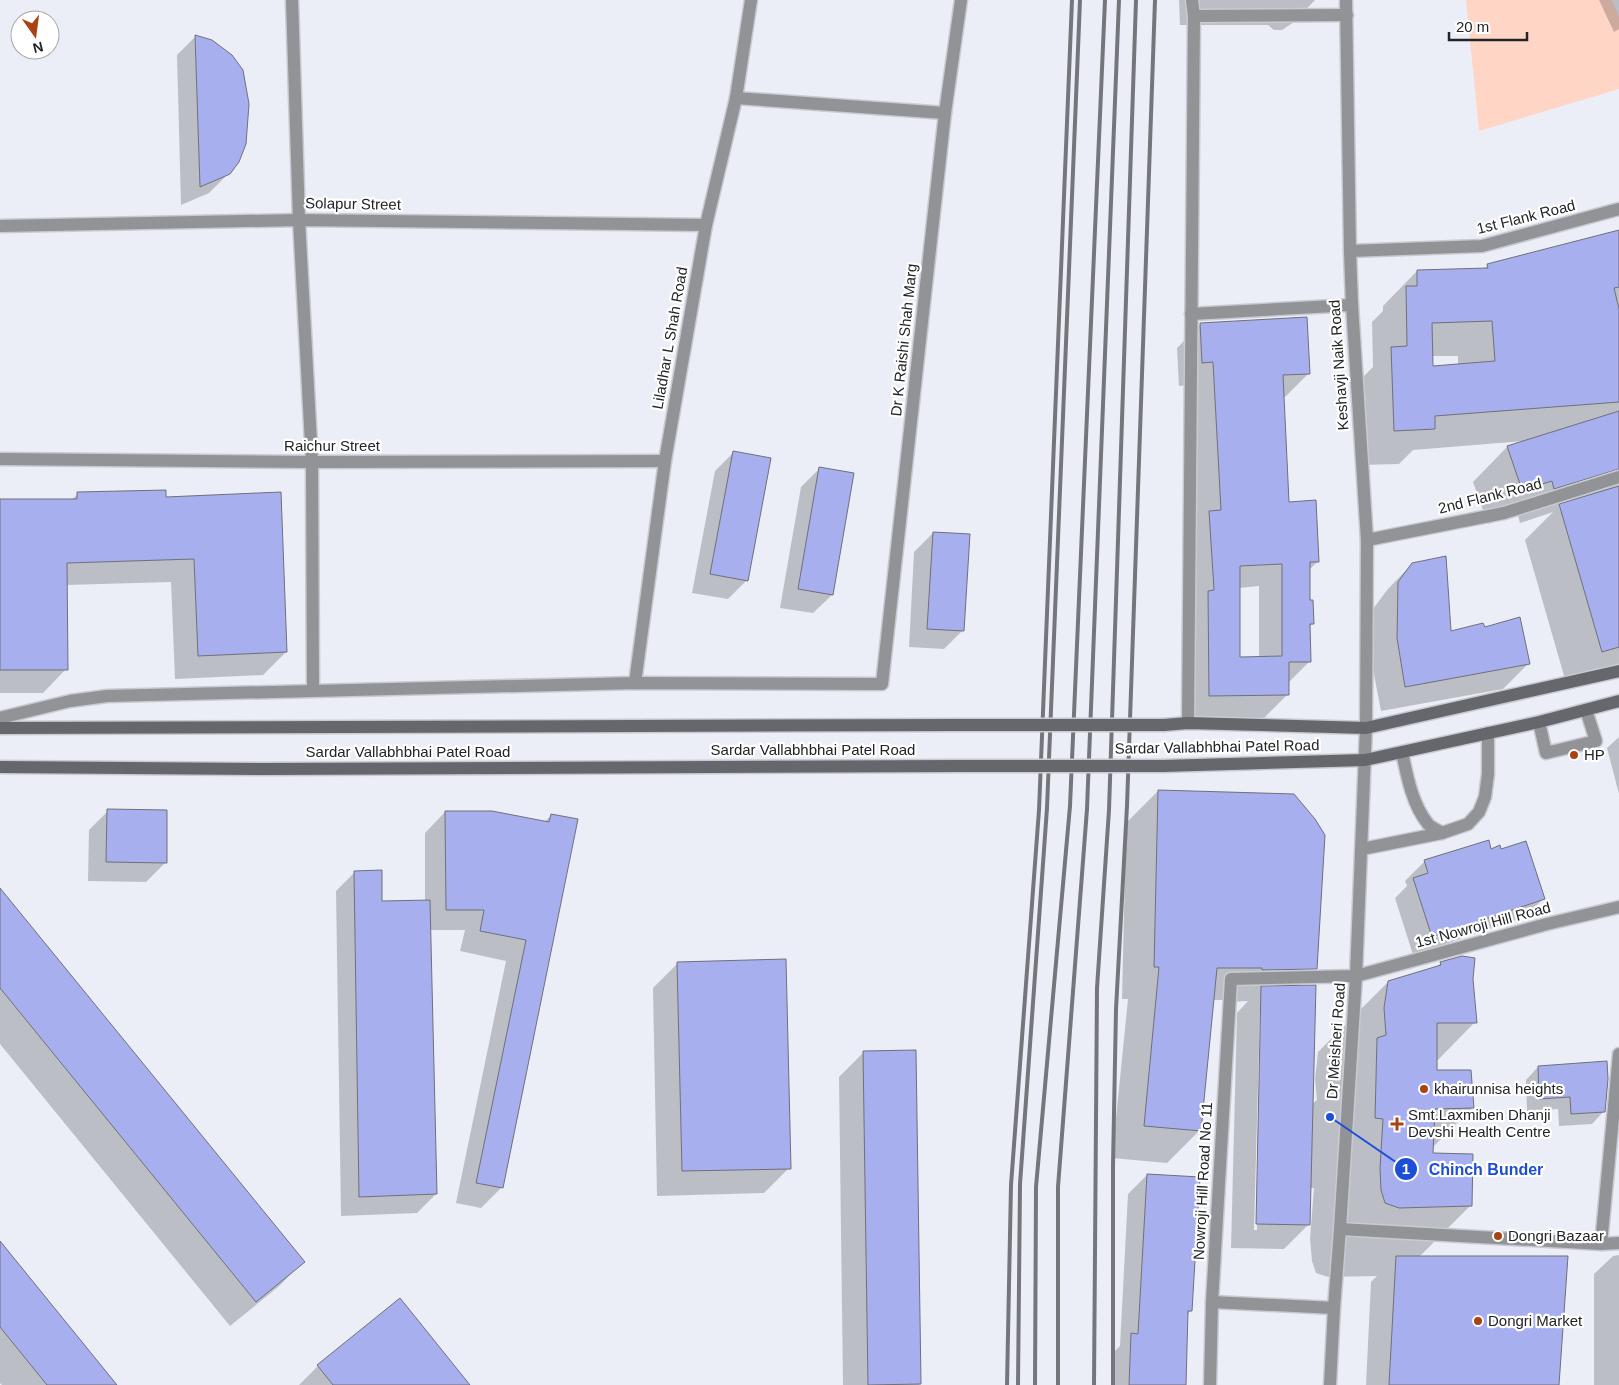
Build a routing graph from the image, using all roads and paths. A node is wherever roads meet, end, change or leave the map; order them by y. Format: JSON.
{"nodes":[{"id":1,"x":292,"y":0,"type":"edge"},
{"id":2,"x":751,"y":0,"type":"edge"},
{"id":3,"x":962,"y":0,"type":"edge"},
{"id":4,"x":1192,"y":0,"type":"edge"},
{"id":5,"x":1346,"y":0,"type":"edge"},
{"id":6,"x":1347,"y":15,"type":"junction"},
{"id":7,"x":1194,"y":16,"type":"junction"},
{"id":8,"x":736,"y":98,"type":"junction"},
{"id":9,"x":945,"y":112,"type":"junction"},
{"id":10,"x":1619,"y":209,"type":"edge"},
{"id":11,"x":299,"y":220,"type":"junction"},
{"id":12,"x":706,"y":225,"type":"junction"},
{"id":13,"x":0,"y":226,"type":"edge"},
{"id":14,"x":1350,"y":251,"type":"junction"},
{"id":15,"x":1352,"y":305,"type":"junction"},
{"id":16,"x":1191,"y":314,"type":"junction"},
{"id":17,"x":0,"y":459,"type":"edge"},
{"id":18,"x":665,"y":461,"type":"junction"},
{"id":19,"x":312,"y":462,"type":"junction"},
{"id":20,"x":1619,"y":477,"type":"edge"},
{"id":21,"x":1367,"y":540,"type":"junction"},
{"id":22,"x":1619,"y":671,"type":"edge"},
{"id":23,"x":635,"y":683,"type":"junction"},
{"id":24,"x":313,"y":690,"type":"junction"},
{"id":25,"x":1619,"y":701,"type":"edge"},
{"id":26,"x":1586,"y":710,"type":"junction"},
{"id":27,"x":0,"y":718,"type":"edge"},
{"id":28,"x":1539,"y":722,"type":"junction"},
{"id":29,"x":1188,"y":723,"type":"junction"},
{"id":30,"x":0,"y":728,"type":"edge"},
{"id":31,"x":1366,"y":728,"type":"junction"},
{"id":32,"x":1488,"y":733,"type":"junction"},
{"id":33,"x":1402,"y":752,"type":"junction"},
{"id":34,"x":1366,"y":760,"type":"junction"},
{"id":35,"x":0,"y":767,"type":"edge"},
{"id":36,"x":1442,"y":833,"type":"junction"},
{"id":37,"x":1362,"y":849,"type":"junction"},
{"id":38,"x":1619,"y":907,"type":"edge"},
{"id":39,"x":1356,"y":976,"type":"junction"},
{"id":40,"x":1231,"y":978,"type":"joint"},
{"id":41,"x":1619,"y":1054,"type":"edge"},
{"id":42,"x":1340,"y":1229,"type":"junction"},
{"id":43,"x":1619,"y":1243,"type":"edge"},
{"id":44,"x":1600,"y":1244,"type":"junction"},
{"id":45,"x":1212,"y":1302,"type":"junction"},
{"id":46,"x":1334,"y":1308,"type":"junction"},
{"id":47,"x":1210,"y":1385,"type":"edge"},
{"id":48,"x":1330,"y":1385,"type":"edge"}],
"edges":[{"from":1,"to":11,"type":"street"},
{"from":2,"to":8,"type":"street","name":"Liladhar L Shah Road"},
{"from":3,"to":9,"type":"street","name":"Dr K Raishi Shah Marg"},
{"from":4,"to":7,"type":"street"},
{"from":5,"to":6,"type":"street","name":"Keshavji Naik Road"},
{"from":6,"to":7,"type":"street"},
{"from":6,"to":14,"type":"street","name":"Keshavji Naik Road"},
{"from":7,"to":16,"type":"street"},
{"from":8,"to":9,"type":"street"},
{"from":8,"to":12,"type":"street","name":"Liladhar L Shah Road"},
{"from":9,"to":23,"type":"street","name":"Dr K Raishi Shah Marg"},
{"from":10,"to":14,"type":"street","name":"1st Flank Road"},
{"from":11,"to":12,"type":"street","name":"Solapur Street"},
{"from":11,"to":13,"type":"street","name":"Solapur Street"},
{"from":11,"to":19,"type":"street"},
{"from":12,"to":18,"type":"street","name":"Liladhar L Shah Road"},
{"from":14,"to":15,"type":"street","name":"Keshavji Naik Road"},
{"from":15,"to":16,"type":"street"},
{"from":15,"to":21,"type":"street","name":"Keshavji Naik Road"},
{"from":16,"to":29,"type":"street"},
{"from":17,"to":19,"type":"street","name":"Raichur Street"},
{"from":18,"to":19,"type":"street","name":"Raichur Street"},
{"from":18,"to":23,"type":"street","name":"Liladhar L Shah Road"},
{"from":19,"to":24,"type":"street"},
{"from":20,"to":21,"type":"street","name":"2nd Flank Road"},
{"from":21,"to":31,"type":"street","name":"Keshavji Naik Road"},
{"from":22,"to":31,"type":"main road","name":"Sardar Vallabhbhai Patel Road"},
{"from":23,"to":24,"type":"street"},
{"from":24,"to":27,"type":"street"},
{"from":25,"to":26,"type":"main road","name":"Sardar Vallabhbhai Patel Road"},
{"from":26,"to":28,"type":"main road","name":"Sardar Vallabhbhai Patel Road"},
{"from":26,"to":28,"type":"street"},
{"from":28,"to":32,"type":"main road","name":"Sardar Vallabhbhai Patel Road"},
{"from":29,"to":30,"type":"main road","name":"Sardar Vallabhbhai Patel Road","bridge":true},
{"from":29,"to":31,"type":"main road","name":"Sardar Vallabhbhai Patel Road"},
{"from":31,"to":34,"type":"street","name":"Dr Meisheri Road"},
{"from":32,"to":33,"type":"main road","name":"Sardar Vallabhbhai Patel Road"},
{"from":32,"to":36,"type":"street"},
{"from":33,"to":34,"type":"main road","name":"Sardar Vallabhbhai Patel Road"},
{"from":33,"to":36,"type":"street"},
{"from":34,"to":35,"type":"main road","name":"Sardar Vallabhbhai Patel Road","bridge":true},
{"from":34,"to":37,"type":"street","name":"Dr Meisheri Road"},
{"from":36,"to":37,"type":"street"},
{"from":37,"to":39,"type":"street","name":"Dr Meisheri Road"},
{"from":38,"to":39,"type":"street","name":"1st Nowroji Hill Road"},
{"from":39,"to":40,"type":"street","name":"1st Nowroji Hill Road"},
{"from":39,"to":42,"type":"street","name":"Dr Meisheri Road"},
{"from":40,"to":45,"type":"street","name":"Nowroji Hill Road No 11"},
{"from":41,"to":44,"type":"street"},
{"from":42,"to":44,"type":"street"},
{"from":42,"to":46,"type":"street","name":"Dr Meisheri Road"},
{"from":43,"to":44,"type":"street"},
{"from":45,"to":46,"type":"street"},
{"from":45,"to":47,"type":"street","name":"Nowroji Hill Road No 11"},
{"from":46,"to":48,"type":"street","name":"Dr Meisheri Road"}]}
